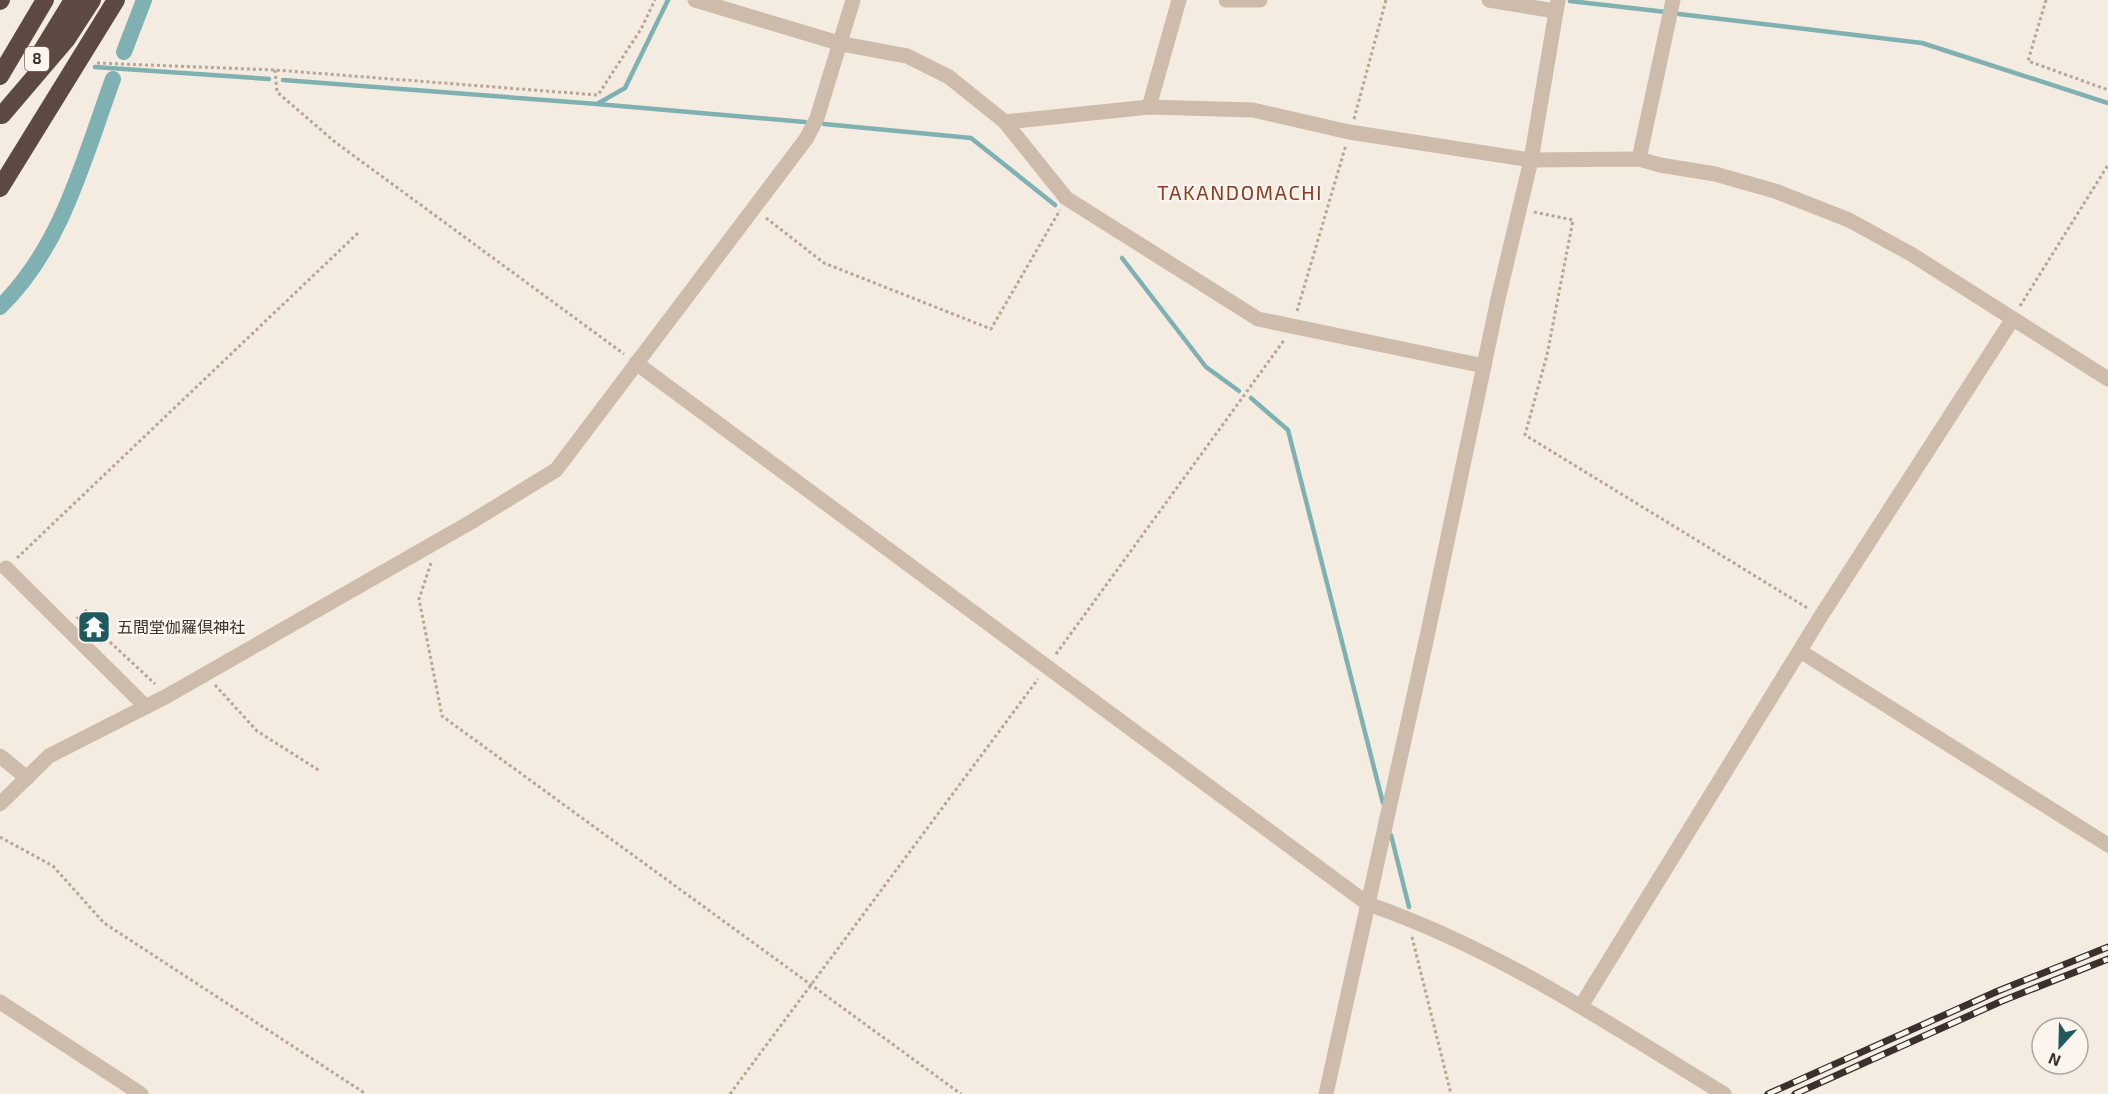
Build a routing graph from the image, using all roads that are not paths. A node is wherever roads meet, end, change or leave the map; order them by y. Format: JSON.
{"nodes":[{"id":1,"x":36,"y":0,"type":"edge"},
{"id":2,"x":45,"y":0,"type":"edge"},
{"id":3,"x":73,"y":0,"type":"edge"},
{"id":4,"x":92,"y":0,"type":"edge"},
{"id":5,"x":116,"y":0,"type":"edge"},
{"id":6,"x":694,"y":0,"type":"edge"},
{"id":7,"x":853,"y":0,"type":"edge"},
{"id":8,"x":1179,"y":0,"type":"edge"},
{"id":9,"x":1226,"y":0,"type":"edge"},
{"id":10,"x":1260,"y":0,"type":"edge"},
{"id":11,"x":1489,"y":0,"type":"edge"},
{"id":12,"x":1673,"y":0,"type":"edge"},
{"id":13,"x":1556,"y":5,"type":"edge"},
{"id":14,"x":732,"y":6,"type":"edge"},
{"id":15,"x":842,"y":44,"type":"junction"},
{"id":16,"x":17,"y":46,"type":"junction"},
{"id":17,"x":1,"y":75,"type":"edge"},
{"id":18,"x":1149,"y":107,"type":"junction"},
{"id":19,"x":1,"y":116,"type":"edge"},
{"id":20,"x":1005,"y":122,"type":"junction"},
{"id":21,"x":1639,"y":159,"type":"junction"},
{"id":22,"x":1532,"y":160,"type":"junction"},
{"id":23,"x":0,"y":188,"type":"edge"},
{"id":24,"x":2012,"y":320,"type":"junction"},
{"id":25,"x":636,"y":363,"type":"junction"},
{"id":26,"x":1484,"y":366,"type":"junction"},
{"id":27,"x":2108,"y":379,"type":"edge"},
{"id":28,"x":6,"y":568,"type":"road end"},
{"id":29,"x":1800,"y":651,"type":"junction"},
{"id":30,"x":146,"y":706,"type":"junction"},
{"id":31,"x":0,"y":756,"type":"edge"},
{"id":32,"x":27,"y":778,"type":"junction"},
{"id":33,"x":0,"y":804,"type":"edge"},
{"id":34,"x":2108,"y":845,"type":"edge"},
{"id":35,"x":1368,"y":904,"type":"junction"},
{"id":36,"x":0,"y":1002,"type":"edge"},
{"id":37,"x":1581,"y":1006,"type":"junction"},
{"id":38,"x":131,"y":1091,"type":"edge"},
{"id":39,"x":1326,"y":1094,"type":"edge"},
{"id":40,"x":1724,"y":1094,"type":"edge"}],
"edges":[{"from":1,"to":16,"type":"highway","number":"8"},
{"from":2,"to":16,"type":"highway","number":"8"},
{"from":3,"to":19,"type":"highway","number":"8"},
{"from":4,"to":19,"type":"highway"},
{"from":5,"to":23,"type":"highway"},
{"from":6,"to":14,"type":"street"},
{"from":7,"to":15,"type":"street"},
{"from":8,"to":18,"type":"street"},
{"from":9,"to":10,"type":"street"},
{"from":11,"to":13,"type":"street"},
{"from":12,"to":21,"type":"street"},
{"from":13,"to":22,"type":"street"},
{"from":14,"to":15,"type":"street"},
{"from":15,"to":20,"type":"street"},
{"from":15,"to":25,"type":"street"},
{"from":16,"to":17,"type":"highway","number":"8"},
{"from":18,"to":20,"type":"street"},
{"from":18,"to":22,"type":"street"},
{"from":20,"to":26,"type":"street"},
{"from":21,"to":22,"type":"street"},
{"from":21,"to":24,"type":"street"},
{"from":22,"to":26,"type":"street"},
{"from":24,"to":27,"type":"street"},
{"from":24,"to":29,"type":"street"},
{"from":25,"to":30,"type":"street"},
{"from":25,"to":35,"type":"street"},
{"from":26,"to":35,"type":"street"},
{"from":28,"to":30,"type":"street"},
{"from":29,"to":34,"type":"street"},
{"from":29,"to":37,"type":"street"},
{"from":30,"to":32,"type":"street"},
{"from":31,"to":32,"type":"street"},
{"from":32,"to":33,"type":"street"},
{"from":35,"to":37,"type":"street"},
{"from":35,"to":39,"type":"street"},
{"from":36,"to":38,"type":"street"},
{"from":37,"to":40,"type":"street"}]}
